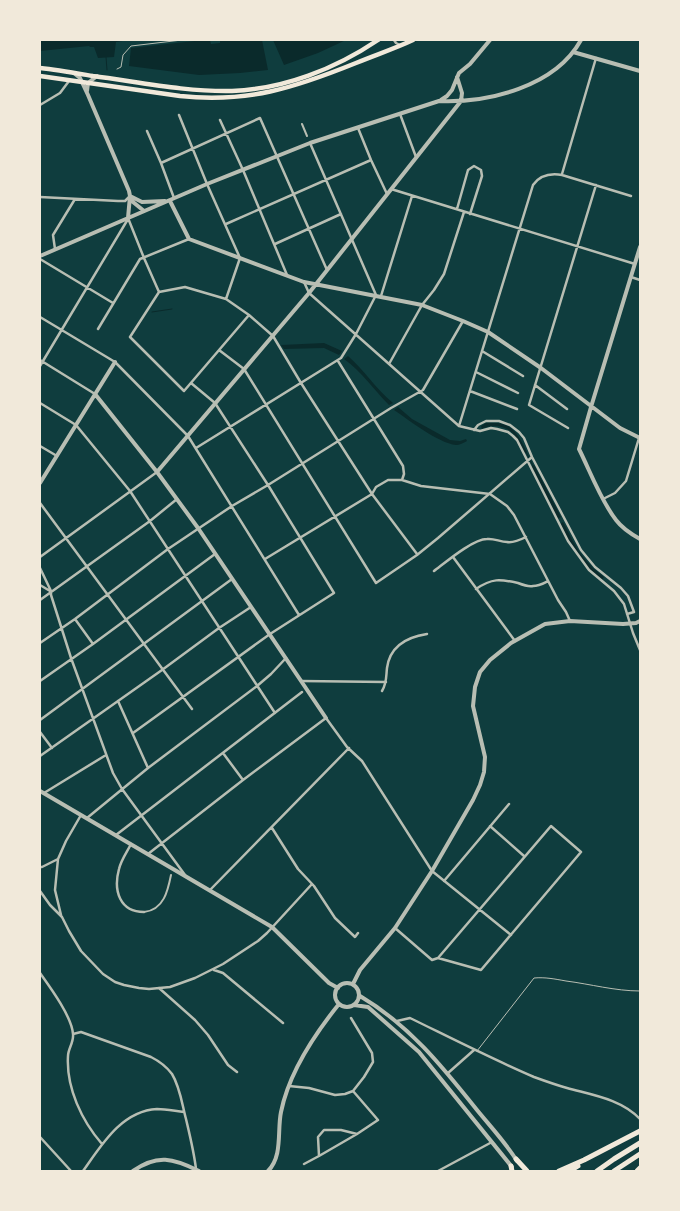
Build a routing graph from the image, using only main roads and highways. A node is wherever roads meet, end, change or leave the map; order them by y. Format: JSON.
{"nodes":[{"id":1,"x":378,"y":40,"type":"edge"},
{"id":2,"x":413,"y":40,"type":"edge"},
{"id":3,"x":40,"y":68,"type":"edge"},
{"id":4,"x":40,"y":76,"type":"edge"},
{"id":5,"x":640,"y":1131,"type":"edge"},
{"id":6,"x":640,"y":1142,"type":"edge"},
{"id":7,"x":604,"y":1149,"type":"junction"},
{"id":8,"x":640,"y":1154,"type":"edge"},
{"id":9,"x":516,"y":1159,"type":"road end"},
{"id":10,"x":640,"y":1168,"type":"edge"},
{"id":11,"x":525,"y":1171,"type":"edge"},
{"id":12,"x":559,"y":1171,"type":"edge"},
{"id":13,"x":570,"y":1171,"type":"edge"},
{"id":14,"x":597,"y":1171,"type":"edge"},
{"id":15,"x":614,"y":1171,"type":"edge"},
{"id":16,"x":637,"y":1171,"type":"edge"}],
"edges":[{"from":1,"to":3,"type":"highway"},
{"from":2,"to":4,"type":"highway"},
{"from":5,"to":7,"type":"highway"},
{"from":6,"to":14,"type":"highway"},
{"from":7,"to":12,"type":"highway"},
{"from":7,"to":13,"type":"highway"},
{"from":8,"to":15,"type":"highway"},
{"from":9,"to":11,"type":"highway"},
{"from":10,"to":16,"type":"highway"}]}
